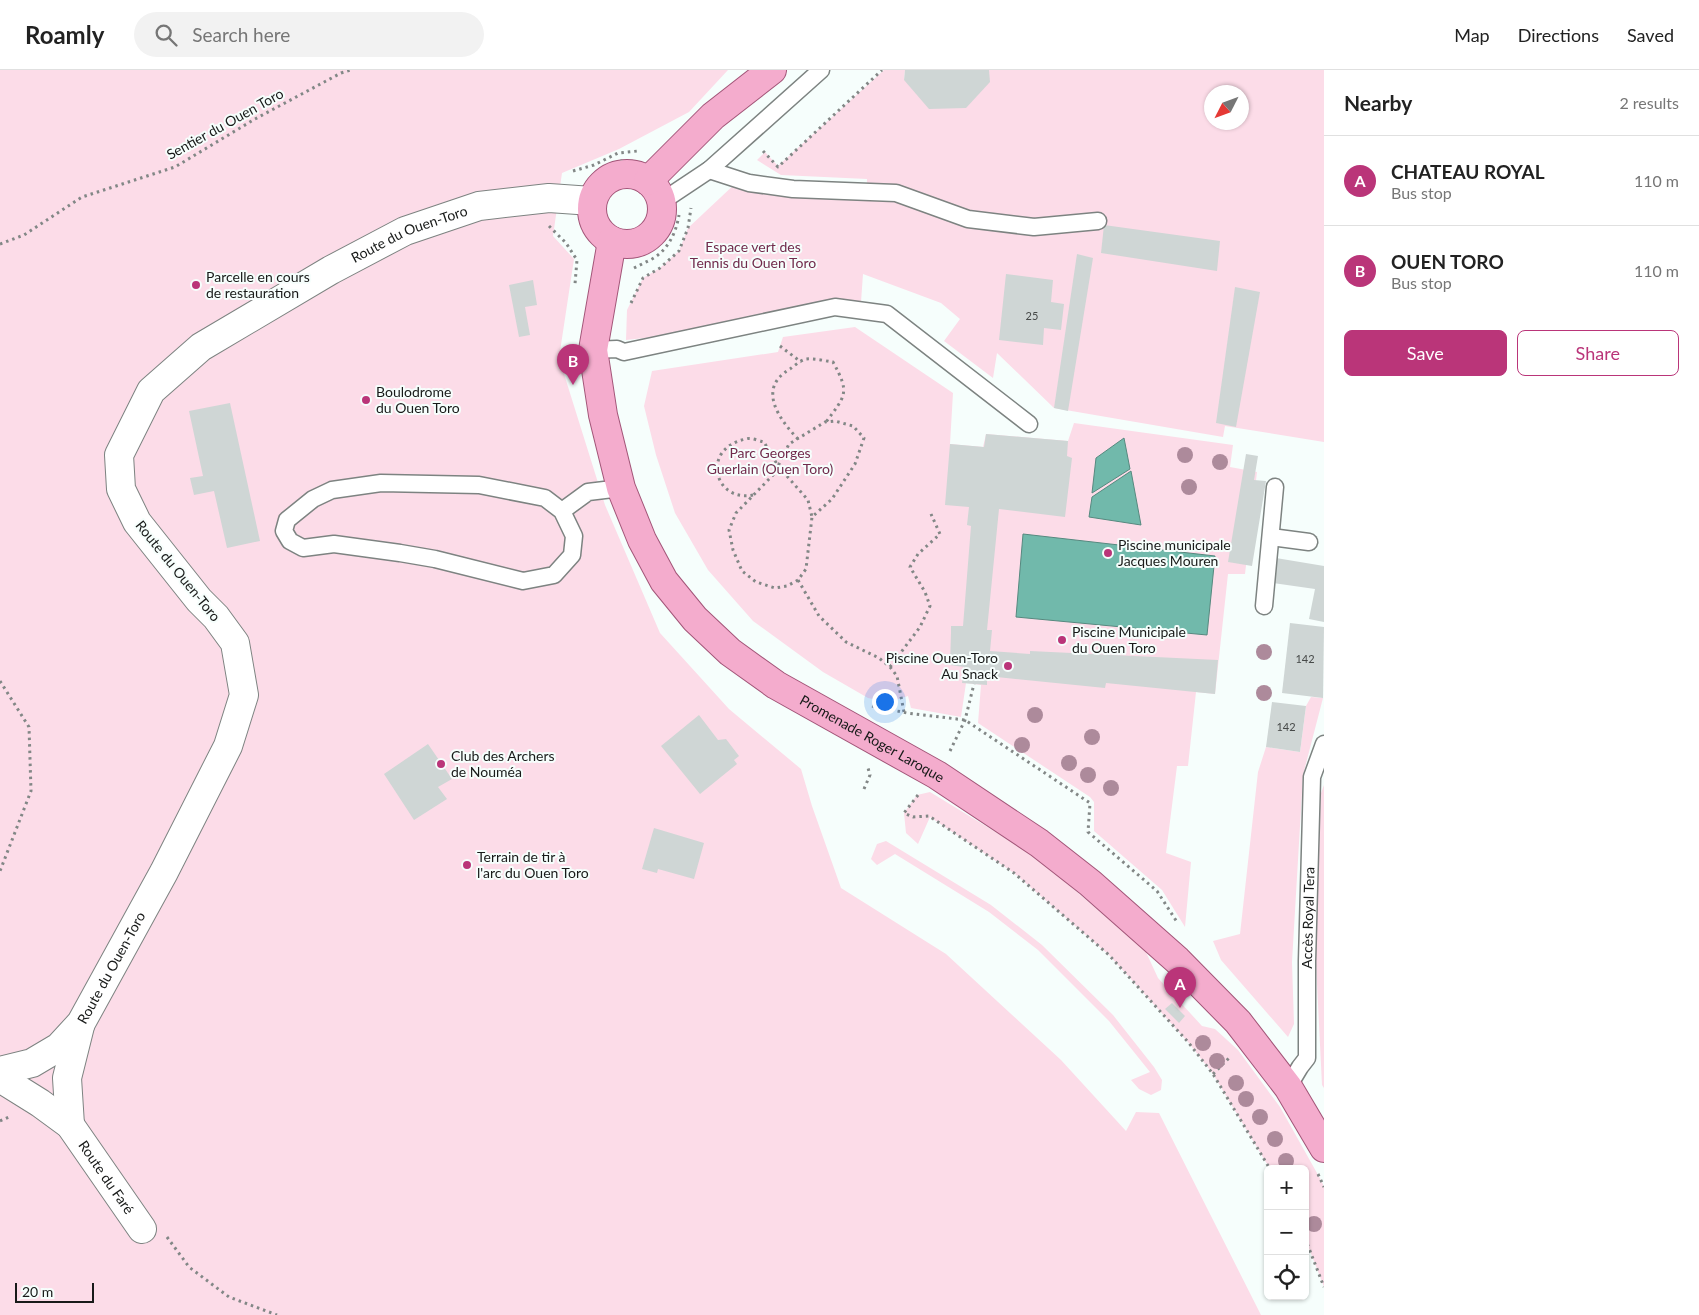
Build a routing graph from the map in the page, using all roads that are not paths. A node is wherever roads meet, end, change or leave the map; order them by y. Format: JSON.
{"nodes":[{"id":1,"x":772,"y":70,"type":"edge"},
{"id":2,"x":821,"y":70,"type":"edge"},
{"id":3,"x":709,"y":170,"type":"junction"},
{"id":4,"x":656,"y":190,"type":"junction"},
{"id":5,"x":588,"y":201,"type":"junction"},
{"id":6,"x":1098,"y":222,"type":"dead end"},
{"id":7,"x":612,"y":241,"type":"junction"},
{"id":8,"x":593,"y":350,"type":"junction"},
{"id":9,"x":1029,"y":424,"type":"dead end"},
{"id":10,"x":1276,"y":487,"type":"dead end"},
{"id":11,"x":621,"y":488,"type":"junction"},
{"id":12,"x":562,"y":511,"type":"junction"},
{"id":13,"x":1271,"y":537,"type":"junction"},
{"id":14,"x":1309,"y":542,"type":"dead end"},
{"id":15,"x":1264,"y":606,"type":"dead end"},
{"id":16,"x":1324,"y":744,"type":"edge"},
{"id":17,"x":81,"y":1023,"type":"junction"},
{"id":18,"x":32,"y":1063,"type":"junction"},
{"id":19,"x":0,"y":1072,"type":"edge"},
{"id":20,"x":0,"y":1078,"type":"edge"},
{"id":21,"x":1288,"y":1087,"type":"junction"},
{"id":22,"x":40,"y":1103,"type":"junction"},
{"id":23,"x":70,"y":1125,"type":"junction"},
{"id":24,"x":1321,"y":1161,"type":"edge"},
{"id":25,"x":142,"y":1229,"type":"road end"}],
"edges":[{"from":1,"to":4,"type":"main road"},
{"from":2,"to":3,"type":"lane"},
{"from":3,"to":4,"type":"lane"},
{"from":3,"to":6,"type":"lane"},
{"from":4,"to":5,"type":"main road"},
{"from":4,"to":7,"type":"main road"},
{"from":5,"to":7,"type":"main road"},
{"from":5,"to":17,"type":"street","name":"Route du Ouen-Toro"},
{"from":7,"to":8,"type":"main road","name":"Promenade Roger Laroque"},
{"from":8,"to":9,"type":"lane"},
{"from":8,"to":11,"type":"main road","name":"Promenade Roger Laroque"},
{"from":10,"to":13,"type":"lane"},
{"from":11,"to":12,"type":"lane"},
{"from":11,"to":21,"type":"main road","name":"Promenade Roger Laroque"},
{"from":12,"to":12,"type":"lane"},
{"from":13,"to":14,"type":"lane"},
{"from":13,"to":15,"type":"lane"},
{"from":16,"to":21,"type":"lane","name":"Accès Royal Tera"},
{"from":17,"to":18,"type":"street","name":"Route du Ouen-Toro"},
{"from":17,"to":23,"type":"street","name":"Route du Faré"},
{"from":18,"to":19,"type":"street","name":"Route du Ouen-Toro"},
{"from":18,"to":22,"type":"street"},
{"from":20,"to":22,"type":"street","name":"Route du Faré"},
{"from":21,"to":24,"type":"main road","name":"Promenade Roger Laroque"},
{"from":22,"to":23,"type":"street","name":"Route du Faré"},
{"from":23,"to":25,"type":"street","name":"Route du Faré"}]}
